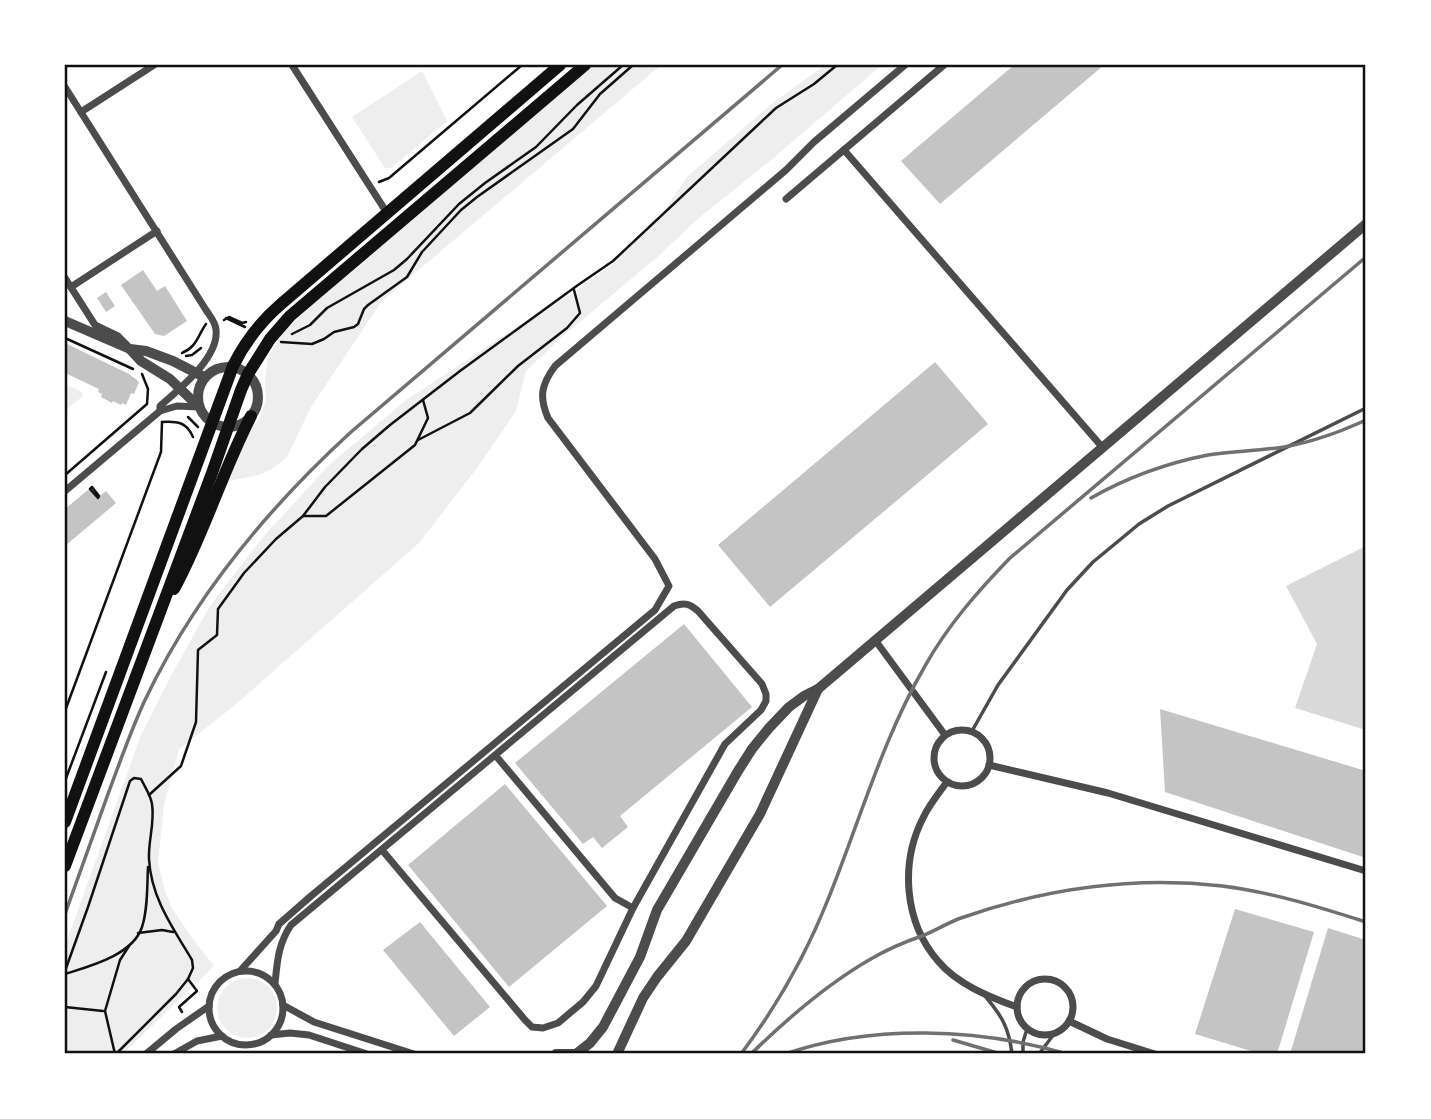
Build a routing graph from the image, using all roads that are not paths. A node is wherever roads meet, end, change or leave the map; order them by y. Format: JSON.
{"nodes":[{"id":1,"x":154,"y":65,"type":"edge"},
{"id":2,"x":292,"y":65,"type":"edge"},
{"id":3,"x":561,"y":65,"type":"edge"},
{"id":4,"x":584,"y":65,"type":"edge"},
{"id":5,"x":905,"y":65,"type":"edge"},
{"id":6,"x":944,"y":65,"type":"edge"},
{"id":7,"x":65,"y":87,"type":"edge"},
{"id":8,"x":81,"y":112,"type":"junction"},
{"id":9,"x":844,"y":150,"type":"junction"},
{"id":10,"x":786,"y":199,"type":"dead end"},
{"id":11,"x":387,"y":213,"type":"junction"},
{"id":12,"x":1366,"y":225,"type":"edge"},
{"id":13,"x":156,"y":231,"type":"junction"},
{"id":14,"x":65,"y":278,"type":"edge"},
{"id":15,"x":71,"y":287,"type":"junction"},
{"id":16,"x":65,"y":321,"type":"edge"},
{"id":17,"x":130,"y":348,"type":"junction"},
{"id":18,"x":233,"y":366,"type":"junction"},
{"id":19,"x":202,"y":371,"type":"junction"},
{"id":20,"x":248,"y":373,"type":"junction"},
{"id":21,"x":181,"y":388,"type":"junction"},
{"id":22,"x":198,"y":407,"type":"junction"},
{"id":23,"x":1366,"y":408,"type":"edge"},
{"id":24,"x":159,"y":411,"type":"junction"},
{"id":25,"x":251,"y":416,"type":"junction"},
{"id":26,"x":212,"y":423,"type":"junction"},
{"id":27,"x":228,"y":427,"type":"junction"},
{"id":28,"x":1104,"y":448,"type":"junction"},
{"id":29,"x":65,"y":491,"type":"edge"},
{"id":30,"x":150,"y":636,"type":"junction"},
{"id":31,"x":875,"y":640,"type":"junction"},
{"id":32,"x":818,"y":689,"type":"junction"},
{"id":33,"x":972,"y":731,"type":"junction"},
{"id":34,"x":944,"y":735,"type":"junction"},
{"id":35,"x":496,"y":756,"type":"junction"},
{"id":36,"x":989,"y":765,"type":"junction"},
{"id":37,"x":947,"y":782,"type":"junction"},
{"id":38,"x":65,"y":822,"type":"edge"},
{"id":39,"x":382,"y":850,"type":"junction"},
{"id":40,"x":65,"y":866,"type":"edge"},
{"id":41,"x":1366,"y":871,"type":"edge"},
{"id":42,"x":633,"y":908,"type":"junction"},
{"id":43,"x":291,"y":925,"type":"junction"},
{"id":44,"x":276,"y":931,"type":"junction"},
{"id":45,"x":240,"y":971,"type":"junction"},
{"id":46,"x":275,"y":984,"type":"junction"},
{"id":47,"x":981,"y":992,"type":"junction"},
{"id":48,"x":283,"y":1004,"type":"junction"},
{"id":49,"x":209,"y":1006,"type":"junction"},
{"id":50,"x":1017,"y":1007,"type":"junction"},
{"id":51,"x":1069,"y":1021,"type":"junction"},
{"id":52,"x":1027,"y":1029,"type":"junction"},
{"id":53,"x":1054,"y":1034,"type":"junction"},
{"id":54,"x":271,"y":1035,"type":"junction"},
{"id":55,"x":222,"y":1036,"type":"junction"},
{"id":56,"x":146,"y":1054,"type":"edge"},
{"id":57,"x":174,"y":1054,"type":"edge"},
{"id":58,"x":367,"y":1054,"type":"edge"},
{"id":59,"x":414,"y":1054,"type":"edge"},
{"id":60,"x":556,"y":1054,"type":"edge"},
{"id":61,"x":577,"y":1054,"type":"edge"},
{"id":62,"x":617,"y":1054,"type":"edge"},
{"id":63,"x":1012,"y":1054,"type":"edge"},
{"id":64,"x":1023,"y":1054,"type":"edge"},
{"id":65,"x":1040,"y":1054,"type":"edge"},
{"id":66,"x":1156,"y":1054,"type":"edge"}],
"edges":[{"from":1,"to":8,"type":"street"},
{"from":2,"to":11,"type":"street"},
{"from":3,"to":11,"type":"main road"},
{"from":4,"to":20,"type":"main road"},
{"from":5,"to":44,"type":"street"},
{"from":6,"to":9,"type":"street"},
{"from":7,"to":8,"type":"street"},
{"from":8,"to":13,"type":"street"},
{"from":9,"to":10,"type":"street"},
{"from":9,"to":28,"type":"street"},
{"from":11,"to":18,"type":"main road"},
{"from":12,"to":28,"type":"street"},
{"from":13,"to":15,"type":"street"},
{"from":13,"to":19,"type":"street"},
{"from":14,"to":15,"type":"street"},
{"from":15,"to":17,"type":"street"},
{"from":16,"to":17,"type":"street"},
{"from":17,"to":19,"type":"street"},
{"from":17,"to":21,"type":"street"},
{"from":18,"to":19,"type":"street"},
{"from":18,"to":20,"type":"street"},
{"from":18,"to":26,"type":"main road"},
{"from":19,"to":21,"type":"street"},
{"from":19,"to":22,"type":"street"},
{"from":20,"to":25,"type":"street"},
{"from":20,"to":27,"type":"main road"},
{"from":21,"to":22,"type":"street"},
{"from":21,"to":24,"type":"street"},
{"from":22,"to":24,"type":"street"},
{"from":22,"to":26,"type":"street"},
{"from":23,"to":33,"type":"lane"},
{"from":24,"to":29,"type":"street"},
{"from":25,"to":27,"type":"street"},
{"from":25,"to":30,"type":"main road"},
{"from":26,"to":27,"type":"street"},
{"from":26,"to":38,"type":"main road"},
{"from":27,"to":30,"type":"main road"},
{"from":28,"to":31,"type":"street"},
{"from":30,"to":40,"type":"main road"},
{"from":31,"to":32,"type":"street"},
{"from":31,"to":34,"type":"street"},
{"from":32,"to":61,"type":"street"},
{"from":32,"to":62,"type":"street"},
{"from":33,"to":34,"type":"street"},
{"from":33,"to":36,"type":"street"},
{"from":34,"to":37,"type":"street"},
{"from":35,"to":39,"type":"street"},
{"from":35,"to":42,"type":"street"},
{"from":35,"to":42,"type":"street"},
{"from":36,"to":37,"type":"street"},
{"from":36,"to":41,"type":"street"},
{"from":37,"to":47,"type":"street"},
{"from":39,"to":42,"type":"street"},
{"from":39,"to":43,"type":"street"},
{"from":43,"to":44,"type":"street"},
{"from":43,"to":46,"type":"street"},
{"from":44,"to":45,"type":"street"},
{"from":45,"to":46,"type":"street"},
{"from":45,"to":49,"type":"street"},
{"from":46,"to":48,"type":"street"},
{"from":47,"to":50,"type":"street"},
{"from":47,"to":63,"type":"lane"},
{"from":48,"to":54,"type":"street"},
{"from":48,"to":59,"type":"street"},
{"from":49,"to":55,"type":"street"},
{"from":49,"to":56,"type":"street"},
{"from":50,"to":51,"type":"street"},
{"from":50,"to":52,"type":"street"},
{"from":51,"to":53,"type":"street"},
{"from":51,"to":66,"type":"street"},
{"from":52,"to":53,"type":"street"},
{"from":52,"to":64,"type":"lane"},
{"from":53,"to":65,"type":"lane"},
{"from":54,"to":55,"type":"street"},
{"from":54,"to":58,"type":"street"},
{"from":55,"to":57,"type":"street"},
{"from":60,"to":61,"type":"street"}]}
